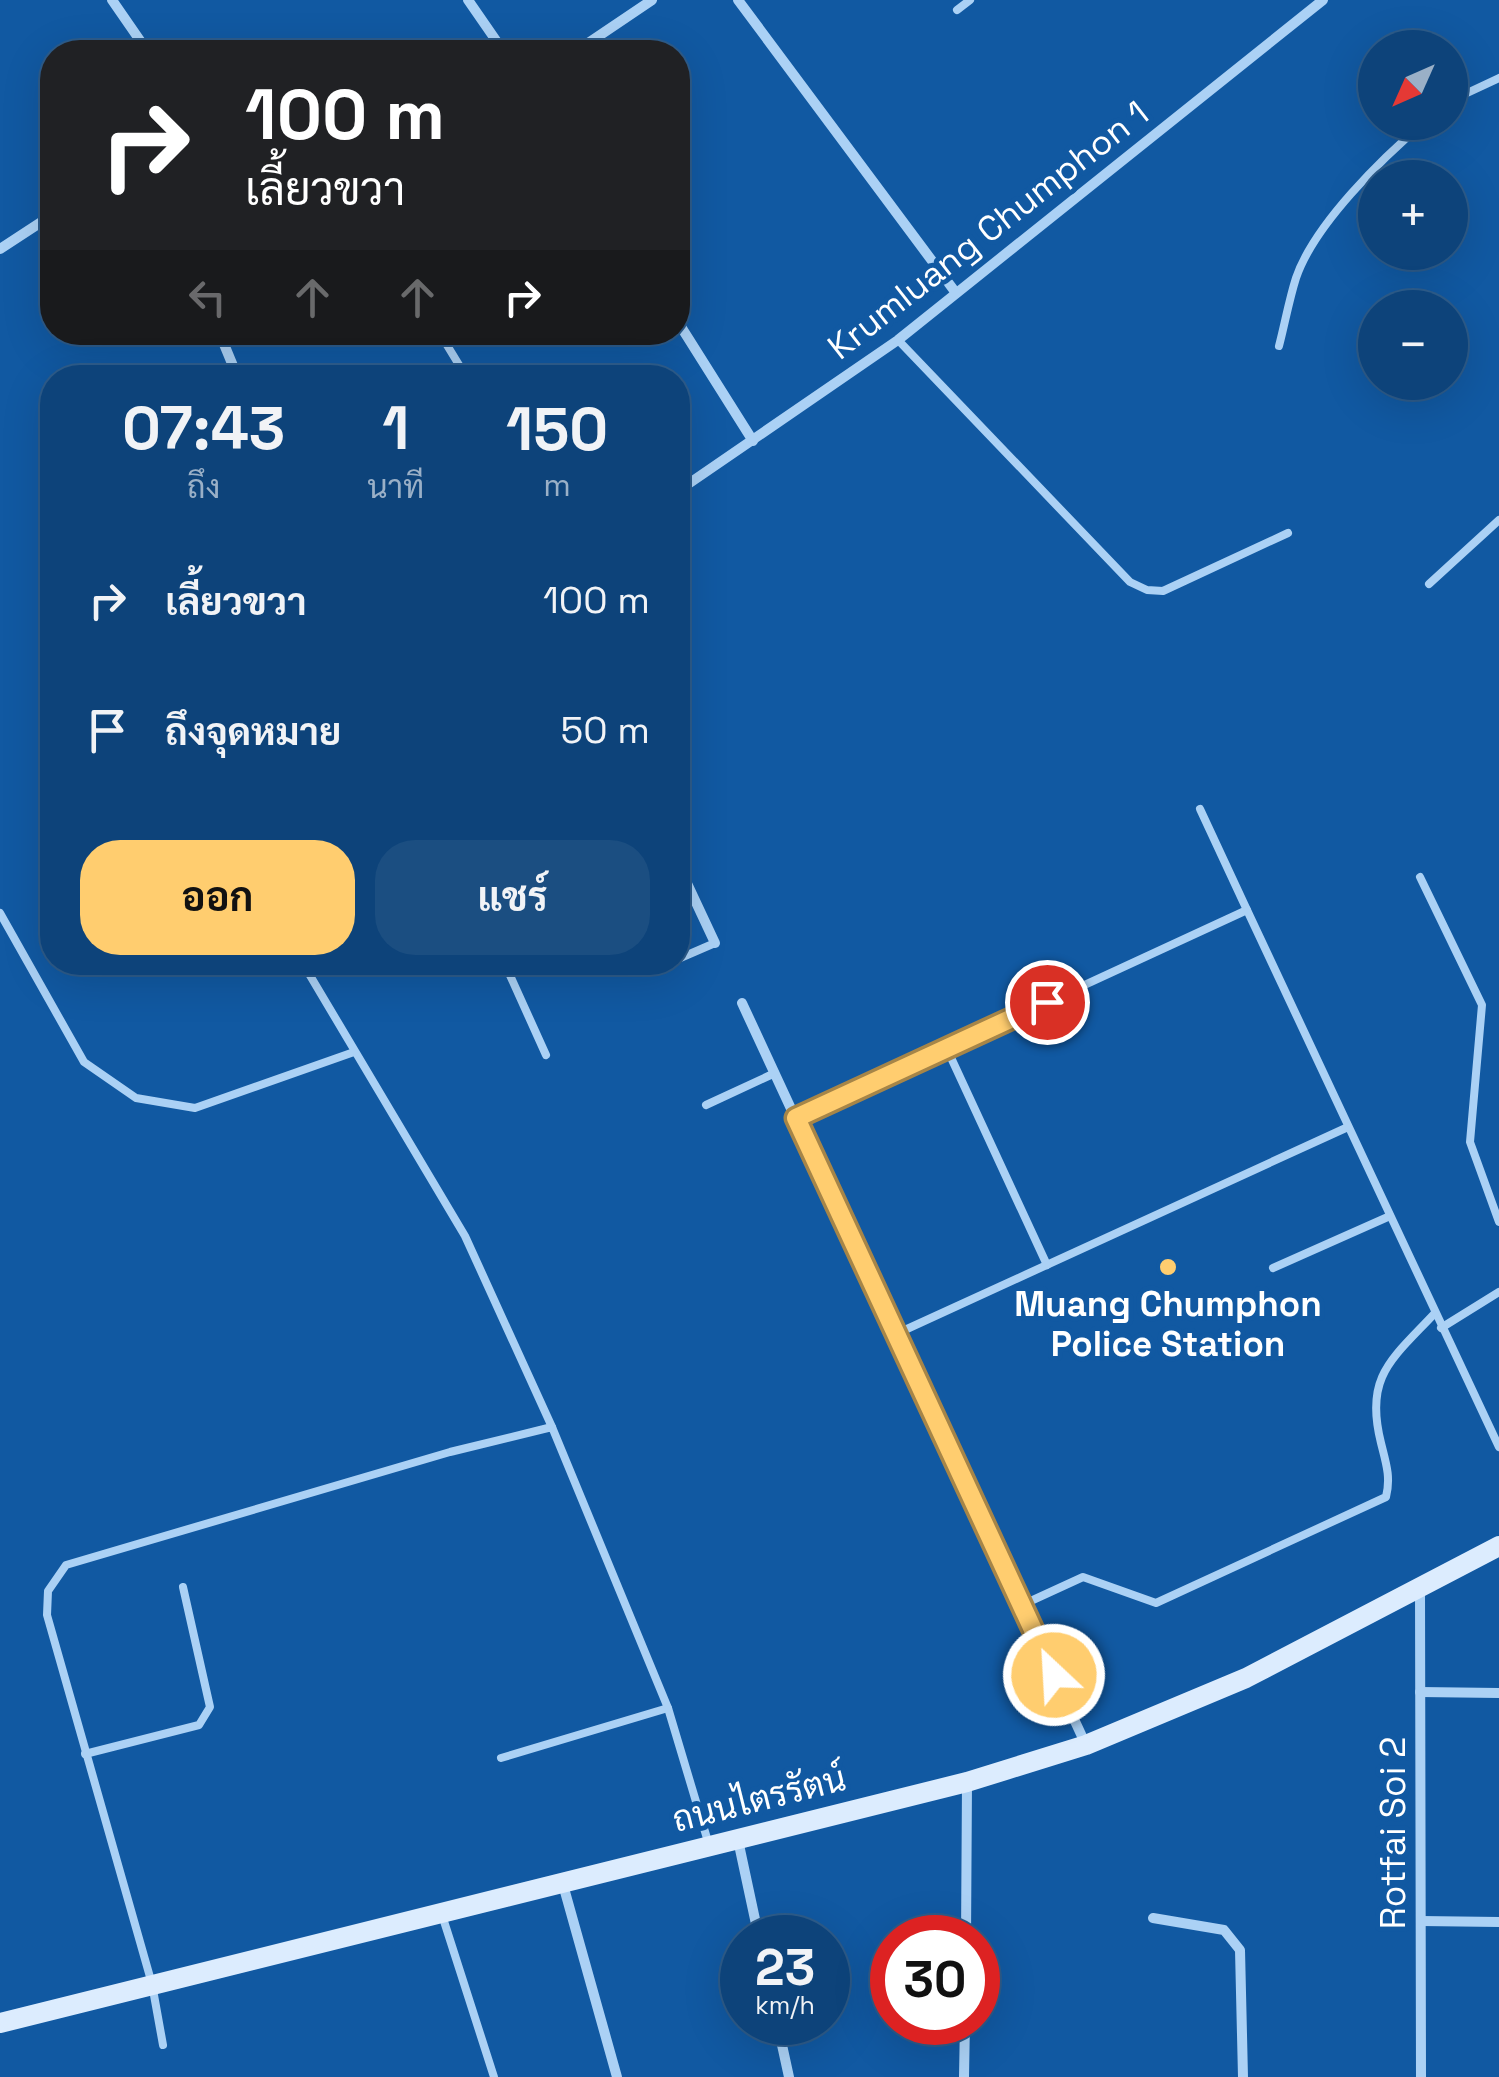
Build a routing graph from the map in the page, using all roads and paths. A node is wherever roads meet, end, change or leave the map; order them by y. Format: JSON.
{"nodes":[{"id":1,"x":112,"y":0,"type":"edge"},
{"id":2,"x":468,"y":0,"type":"edge"},
{"id":3,"x":652,"y":0,"type":"edge"},
{"id":4,"x":738,"y":0,"type":"edge"},
{"id":5,"x":970,"y":0,"type":"edge"},
{"id":6,"x":1323,"y":0,"type":"edge"},
{"id":7,"x":958,"y":10,"type":"dead end"},
{"id":8,"x":140,"y":40,"type":"edge"},
{"id":9,"x":496,"y":40,"type":"edge"},
{"id":10,"x":594,"y":40,"type":"edge"},
{"id":11,"x":1499,"y":78,"type":"edge"},
{"id":12,"x":1468,"y":93,"type":"edge"},
{"id":13,"x":1403,"y":140,"type":"edge"},
{"id":14,"x":40,"y":223,"type":"edge"},
{"id":15,"x":0,"y":249,"type":"edge"},
{"id":16,"x":956,"y":293,"type":"junction"},
{"id":17,"x":898,"y":340,"type":"junction"},
{"id":18,"x":690,"y":341,"type":"edge"},
{"id":19,"x":1279,"y":346,"type":"dead end"},
{"id":20,"x":752,"y":440,"type":"junction"},
{"id":21,"x":690,"y":483,"type":"edge"},
{"id":22,"x":1499,"y":520,"type":"edge"},
{"id":23,"x":1288,"y":533,"type":"dead end"},
{"id":24,"x":1429,"y":584,"type":"dead end"},
{"id":25,"x":1200,"y":809,"type":"dead end"},
{"id":26,"x":1420,"y":876,"type":"dead end"},
{"id":27,"x":690,"y":890,"type":"edge"},
{"id":28,"x":1247,"y":910,"type":"junction"},
{"id":29,"x":0,"y":913,"type":"edge"},
{"id":30,"x":715,"y":943,"type":"joint"},
{"id":31,"x":690,"y":954,"type":"edge"},
{"id":32,"x":310,"y":975,"type":"edge"},
{"id":33,"x":510,"y":975,"type":"edge"},
{"id":34,"x":742,"y":1003,"type":"dead end"},
{"id":35,"x":947,"y":1048,"type":"junction"},
{"id":36,"x":354,"y":1052,"type":"junction"},
{"id":37,"x":546,"y":1056,"type":"dead end"},
{"id":38,"x":775,"y":1073,"type":"junction"},
{"id":39,"x":706,"y":1105,"type":"dead end"},
{"id":40,"x":796,"y":1118,"type":"junction"},
{"id":41,"x":1348,"y":1126,"type":"junction"},
{"id":42,"x":1390,"y":1216,"type":"junction"},
{"id":43,"x":1499,"y":1222,"type":"edge"},
{"id":44,"x":1048,"y":1265,"type":"junction"},
{"id":45,"x":1272,"y":1268,"type":"dead end"},
{"id":46,"x":1499,"y":1292,"type":"edge"},
{"id":47,"x":1435,"y":1313,"type":"junction"},
{"id":48,"x":1441,"y":1328,"type":"junction"},
{"id":49,"x":896,"y":1334,"type":"junction"},
{"id":50,"x":552,"y":1427,"type":"junction"},
{"id":51,"x":1499,"y":1447,"type":"edge"},
{"id":52,"x":1499,"y":1546,"type":"edge"},
{"id":53,"x":183,"y":1587,"type":"dead end"},
{"id":54,"x":1420,"y":1589,"type":"junction"},
{"id":55,"x":1022,"y":1606,"type":"junction"},
{"id":56,"x":1420,"y":1692,"type":"junction"},
{"id":57,"x":1499,"y":1693,"type":"edge"},
{"id":58,"x":668,"y":1708,"type":"junction"},
{"id":59,"x":1086,"y":1745,"type":"junction"},
{"id":60,"x":86,"y":1754,"type":"junction"},
{"id":61,"x":501,"y":1758,"type":"dead end"},
{"id":62,"x":967,"y":1782,"type":"junction"},
{"id":63,"x":737,"y":1839,"type":"junction"},
{"id":64,"x":709,"y":1845,"type":"junction"},
{"id":65,"x":562,"y":1880,"type":"junction"},
{"id":66,"x":441,"y":1911,"type":"junction"},
{"id":67,"x":754,"y":1915,"type":"edge"},
{"id":68,"x":966,"y":1915,"type":"edge"},
{"id":69,"x":1153,"y":1918,"type":"dead end"},
{"id":70,"x":1421,"y":1921,"type":"junction"},
{"id":71,"x":1499,"y":1922,"type":"edge"},
{"id":72,"x":152,"y":1984,"type":"junction"},
{"id":73,"x":0,"y":2024,"type":"edge"},
{"id":74,"x":163,"y":2045,"type":"dead end"},
{"id":75,"x":783,"y":2045,"type":"edge"},
{"id":76,"x":965,"y":2045,"type":"edge"},
{"id":77,"x":494,"y":2077,"type":"edge"},
{"id":78,"x":617,"y":2077,"type":"edge"},
{"id":79,"x":790,"y":2077,"type":"edge"},
{"id":80,"x":964,"y":2077,"type":"edge"},
{"id":81,"x":1243,"y":2077,"type":"edge"},
{"id":82,"x":1421,"y":2077,"type":"edge"}],
"edges":[{"from":1,"to":8,"type":"street"},
{"from":2,"to":9,"type":"street"},
{"from":3,"to":10,"type":"street"},
{"from":4,"to":16,"type":"street"},
{"from":5,"to":7,"type":"lane"},
{"from":6,"to":16,"type":"street","name":"Krumluang Chumphon 1"},
{"from":11,"to":12,"type":"lane"},
{"from":13,"to":19,"type":"lane"},
{"from":14,"to":15,"type":"street"},
{"from":16,"to":17,"type":"street","name":"Krumluang Chumphon 1"},
{"from":17,"to":20,"type":"street","name":"Krumluang Chumphon 1"},
{"from":17,"to":23,"type":"lane"},
{"from":18,"to":20,"type":"street"},
{"from":20,"to":21,"type":"street","name":"Krumluang Chumphon 1"},
{"from":22,"to":24,"type":"lane"},
{"from":25,"to":28,"type":"lane"},
{"from":26,"to":43,"type":"lane"},
{"from":27,"to":30,"type":"street"},
{"from":28,"to":35,"type":"lane"},
{"from":28,"to":41,"type":"lane"},
{"from":29,"to":36,"type":"lane"},
{"from":30,"to":31,"type":"lane"},
{"from":32,"to":36,"type":"lane"},
{"from":33,"to":37,"type":"lane"},
{"from":34,"to":38,"type":"street"},
{"from":35,"to":40,"type":"lane"},
{"from":35,"to":44,"type":"lane"},
{"from":36,"to":50,"type":"lane"},
{"from":38,"to":39,"type":"lane"},
{"from":38,"to":40,"type":"street"},
{"from":40,"to":49,"type":"street"},
{"from":41,"to":42,"type":"lane"},
{"from":41,"to":44,"type":"lane"},
{"from":42,"to":45,"type":"lane"},
{"from":42,"to":47,"type":"lane"},
{"from":44,"to":49,"type":"lane"},
{"from":46,"to":48,"type":"lane"},
{"from":47,"to":48,"type":"lane"},
{"from":47,"to":55,"type":"lane"},
{"from":48,"to":51,"type":"lane"},
{"from":49,"to":55,"type":"street"},
{"from":50,"to":58,"type":"lane"},
{"from":50,"to":60,"type":"lane"},
{"from":52,"to":54,"type":"main road","name":"ถนนไตรรัตน์"},
{"from":53,"to":60,"type":"lane"},
{"from":54,"to":56,"type":"street","name":"Rotfai Soi 2"},
{"from":54,"to":59,"type":"main road","name":"ถนนไตรรัตน์"},
{"from":55,"to":59,"type":"street"},
{"from":56,"to":57,"type":"street"},
{"from":56,"to":70,"type":"street","name":"Rotfai Soi 2"},
{"from":58,"to":61,"type":"lane"},
{"from":58,"to":64,"type":"lane"},
{"from":59,"to":62,"type":"main road","name":"ถนนไตรรัตน์"},
{"from":60,"to":72,"type":"lane"},
{"from":62,"to":63,"type":"main road","name":"ถนนไตรรัตน์"},
{"from":62,"to":68,"type":"street"},
{"from":63,"to":64,"type":"main road","name":"ถนนไตรรัตน์"},
{"from":63,"to":67,"type":"street"},
{"from":64,"to":65,"type":"main road","name":"ถนนไตรรัตน์"},
{"from":65,"to":66,"type":"main road","name":"ถนนไตรรัตน์"},
{"from":65,"to":78,"type":"street"},
{"from":66,"to":72,"type":"main road","name":"ถนนไตรรัตน์"},
{"from":66,"to":77,"type":"lane"},
{"from":69,"to":81,"type":"street"},
{"from":70,"to":71,"type":"street"},
{"from":70,"to":82,"type":"street","name":"Rotfai Soi 2"},
{"from":72,"to":73,"type":"main road","name":"ถนนไตรรัตน์"},
{"from":72,"to":74,"type":"lane"},
{"from":75,"to":79,"type":"street"},
{"from":76,"to":80,"type":"street"}]}
